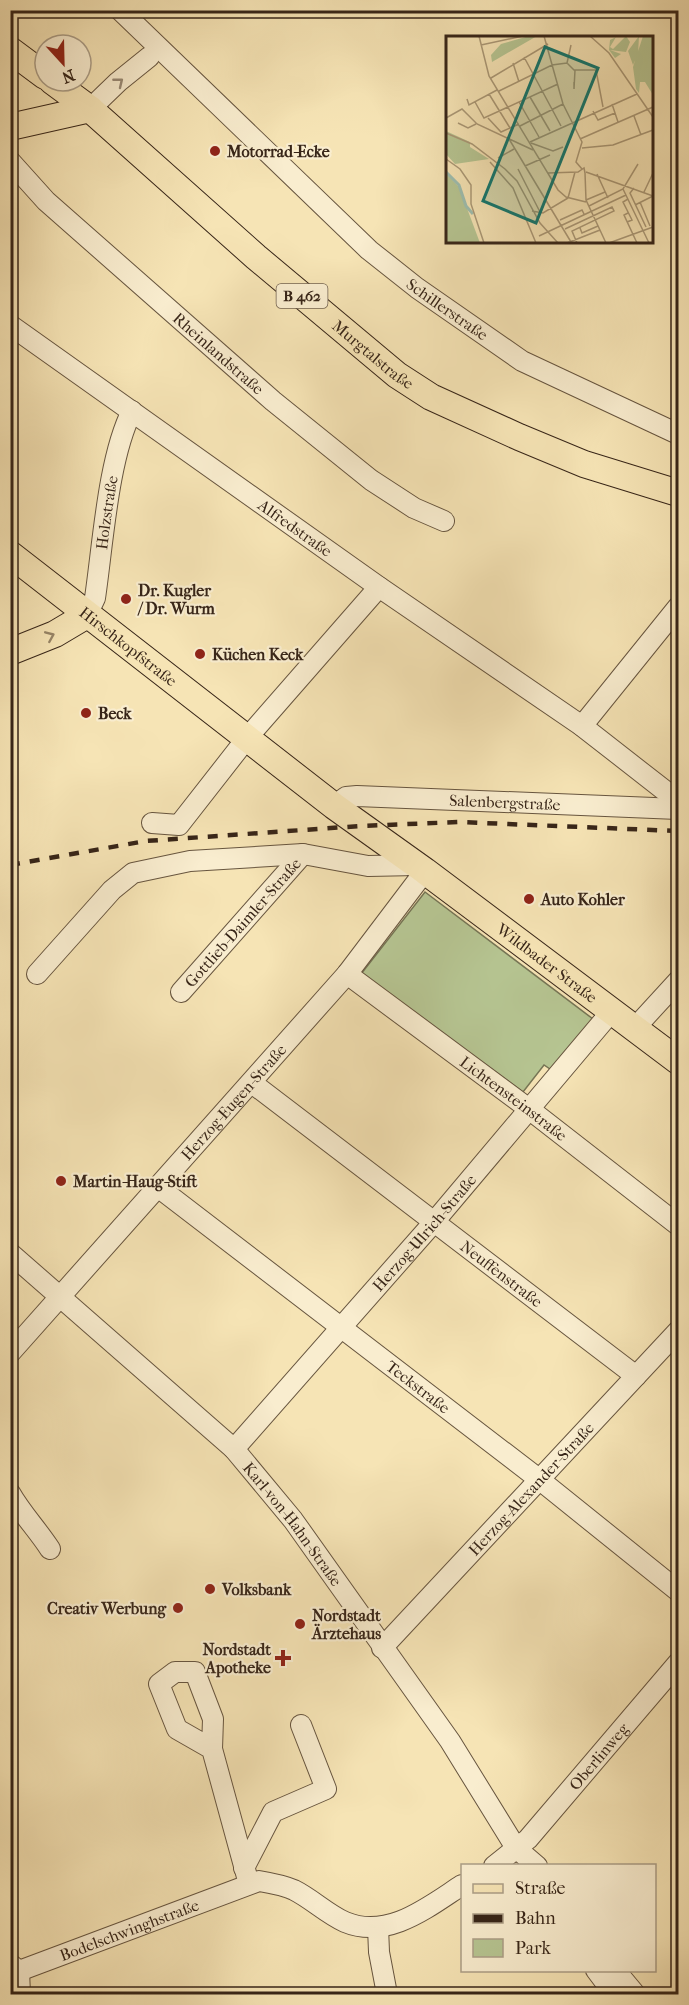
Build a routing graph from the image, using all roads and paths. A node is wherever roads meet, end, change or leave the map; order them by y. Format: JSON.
{"nodes":[{"id":1,"x":105,"y":10,"type":"edge"},
{"id":2,"x":120,"y":10,"type":"edge"},
{"id":3,"x":10,"y":50,"type":"edge"},
{"id":4,"x":149,"y":57,"type":"junction"},
{"id":5,"x":33,"y":67,"type":"edge"},
{"id":6,"x":68,"y":93,"type":"edge"},
{"id":7,"x":90,"y":109,"type":"junction"},
{"id":8,"x":10,"y":127,"type":"edge"},
{"id":9,"x":249,"y":135,"type":"junction"},
{"id":10,"x":10,"y":161,"type":"edge"},
{"id":11,"x":10,"y":325,"type":"edge"},
{"id":12,"x":132,"y":411,"type":"junction"},
{"id":13,"x":678,"y":434,"type":"edge"},
{"id":14,"x":678,"y":493,"type":"edge"},
{"id":15,"x":444,"y":521,"type":"dead end"},
{"id":16,"x":10,"y":554,"type":"edge"},
{"id":17,"x":380,"y":587,"type":"junction"},
{"id":18,"x":678,"y":607,"type":"edge"},
{"id":19,"x":87,"y":615,"type":"junction"},
{"id":20,"x":10,"y":652,"type":"edge"},
{"id":21,"x":582,"y":726,"type":"junction"},
{"id":22,"x":247,"y":738,"type":"junction"},
{"id":23,"x":334,"y":806,"type":"junction"},
{"id":24,"x":677,"y":809,"type":"edge"},
{"id":25,"x":152,"y":823,"type":"dead end"},
{"id":26,"x":303,"y":854,"type":"junction"},
{"id":27,"x":421,"y":868,"type":"junction"},
{"id":28,"x":37,"y":974,"type":"dead end"},
{"id":29,"x":347,"y":975,"type":"junction"},
{"id":30,"x":678,"y":981,"type":"edge"},
{"id":31,"x":181,"y":992,"type":"dead end"},
{"id":32,"x":611,"y":1012,"type":"junction"},
{"id":33,"x":634,"y":1029,"type":"junction"},
{"id":34,"x":678,"y":1061,"type":"edge"},
{"id":35,"x":252,"y":1083,"type":"junction"},
{"id":36,"x":529,"y":1109,"type":"junction"},
{"id":37,"x":158,"y":1186,"type":"junction"},
{"id":38,"x":434,"y":1222,"type":"junction"},
{"id":39,"x":678,"y":1225,"type":"edge"},
{"id":40,"x":10,"y":1253,"type":"edge"},
{"id":41,"x":60,"y":1296,"type":"junction"},
{"id":42,"x":341,"y":1327,"type":"junction"},
{"id":43,"x":678,"y":1331,"type":"edge"},
{"id":44,"x":10,"y":1353,"type":"edge"},
{"id":45,"x":636,"y":1376,"type":"junction"},
{"id":46,"x":234,"y":1449,"type":"junction"},
{"id":47,"x":540,"y":1480,"type":"junction"},
{"id":48,"x":10,"y":1493,"type":"edge"},
{"id":49,"x":50,"y":1549,"type":"dead end"},
{"id":50,"x":678,"y":1591,"type":"edge"},
{"id":51,"x":382,"y":1648,"type":"junction"},
{"id":52,"x":678,"y":1663,"type":"edge"},
{"id":53,"x":302,"y":1725,"type":"dead end"},
{"id":54,"x":212,"y":1749,"type":"dead end"},
{"id":55,"x":273,"y":1812,"type":"junction"},
{"id":56,"x":234,"y":1830,"type":"junction"},
{"id":57,"x":518,"y":1857,"type":"edge"},
{"id":58,"x":499,"y":1864,"type":"edge"},
{"id":59,"x":533,"y":1864,"type":"edge"},
{"id":60,"x":247,"y":1876,"type":"junction"},
{"id":61,"x":461,"y":1886,"type":"edge"},
{"id":62,"x":378,"y":1927,"type":"junction"},
{"id":63,"x":15,"y":1967,"type":"edge"},
{"id":64,"x":597,"y":1972,"type":"edge"},
{"id":65,"x":616,"y":1972,"type":"edge"},
{"id":66,"x":20,"y":1995,"type":"edge"},
{"id":67,"x":387,"y":1995,"type":"edge"},
{"id":68,"x":614,"y":1995,"type":"edge"},
{"id":69,"x":634,"y":1995,"type":"edge"}],
"edges":[{"from":1,"to":4,"type":"street","name":"Schillerstraße"},
{"from":2,"to":9,"type":"street","name":"Schillerstraße"},
{"from":3,"to":5,"type":"main road"},
{"from":7,"to":4,"type":"street","one_way":true},
{"from":4,"to":9,"type":"street","name":"Schillerstraße"},
{"from":6,"to":7,"type":"main road","name":"Murgtalstraße","number":"B 462"},
{"from":7,"to":8,"type":"main road"},
{"from":7,"to":14,"type":"main road","name":"Murgtalstraße","number":"B 462"},
{"from":9,"to":13,"type":"street","name":"Schillerstraße"},
{"from":10,"to":15,"type":"street","name":"Rheinlandstraße"},
{"from":11,"to":12,"type":"street","name":"Alfredstraße"},
{"from":12,"to":17,"type":"street","name":"Alfredstraße"},
{"from":12,"to":19,"type":"street","name":"Holzstraße"},
{"from":16,"to":19,"type":"main road","name":"Hirschkopfstraße"},
{"from":17,"to":21,"type":"street","name":"Alfredstraße"},
{"from":17,"to":22,"type":"street"},
{"from":18,"to":21,"type":"street"},
{"from":20,"to":19,"type":"main road","one_way":true},
{"from":19,"to":22,"type":"main road","name":"Hirschkopfstraße"},
{"from":21,"to":24,"type":"street","name":"Alfredstraße"},
{"from":22,"to":23,"type":"main road","name":"Hirschkopfstraße"},
{"from":22,"to":25,"type":"street"},
{"from":23,"to":24,"type":"street","name":"Salenbergstraße"},
{"from":23,"to":27,"type":"main road","name":"Hirschkopfstraße"},
{"from":26,"to":27,"type":"street","name":"Gottlieb-Daimler-Straße"},
{"from":26,"to":28,"type":"street","name":"Gottlieb-Daimler-Straße"},
{"from":26,"to":31,"type":"street","name":"Gottlieb-Daimler-Straße"},
{"from":27,"to":29,"type":"street","name":"Herzog-Eugen-Straße"},
{"from":27,"to":32,"type":"main road","name":"Wildbader Straße"},
{"from":29,"to":35,"type":"street","name":"Herzog-Eugen-Straße"},
{"from":29,"to":36,"type":"street","name":"Lichtensteinstraße"},
{"from":30,"to":33,"type":"street"},
{"from":32,"to":33,"type":"main road","name":"Wildbader Straße"},
{"from":32,"to":36,"type":"street","name":"Herzog-Ulrich-Straße"},
{"from":33,"to":34,"type":"main road","name":"Wildbader Straße"},
{"from":35,"to":37,"type":"street","name":"Herzog-Eugen-Straße"},
{"from":35,"to":38,"type":"street","name":"Neuffenstraße"},
{"from":36,"to":38,"type":"street","name":"Herzog-Ulrich-Straße"},
{"from":36,"to":39,"type":"street","name":"Lichtensteinstraße"},
{"from":37,"to":41,"type":"street","name":"Herzog-Eugen-Straße"},
{"from":37,"to":42,"type":"street","name":"Teckstraße"},
{"from":38,"to":42,"type":"street","name":"Herzog-Ulrich-Straße"},
{"from":38,"to":45,"type":"street","name":"Neuffenstraße"},
{"from":40,"to":41,"type":"street","name":"Karl-von-Hahn-Straße"},
{"from":41,"to":44,"type":"street","name":"Herzog-Eugen-Straße"},
{"from":41,"to":46,"type":"street","name":"Karl-von-Hahn-Straße"},
{"from":42,"to":46,"type":"street","name":"Herzog-Ulrich-Straße"},
{"from":42,"to":47,"type":"street","name":"Teckstraße"},
{"from":43,"to":45,"type":"street","name":"Herzog-Alexander-Straße"},
{"from":45,"to":47,"type":"street","name":"Herzog-Alexander-Straße"},
{"from":46,"to":51,"type":"street","name":"Karl-von-Hahn-Straße"},
{"from":47,"to":50,"type":"street","name":"Teckstraße"},
{"from":47,"to":51,"type":"street","name":"Herzog-Alexander-Straße"},
{"from":48,"to":49,"type":"street"},
{"from":51,"to":57,"type":"street","name":"Karl-von-Hahn-Straße"},
{"from":52,"to":57,"type":"street","name":"Oberlinweg"},
{"from":53,"to":55,"type":"street"},
{"from":54,"to":56,"type":"street"},
{"from":55,"to":56,"type":"street"},
{"from":55,"to":60,"type":"street"},
{"from":56,"to":60,"type":"street"},
{"from":57,"to":58,"type":"street"},
{"from":57,"to":59,"type":"street","name":"Karl-von-Hahn-Straße"},
{"from":60,"to":62,"type":"street","name":"Bodelschwinghstraße"},
{"from":60,"to":63,"type":"street","name":"Bodelschwinghstraße"},
{"from":61,"to":62,"type":"street","name":"Bodelschwinghstraße"},
{"from":62,"to":67,"type":"street"},
{"from":63,"to":66,"type":"street"},
{"from":64,"to":68,"type":"street"},
{"from":65,"to":69,"type":"street"}]}
